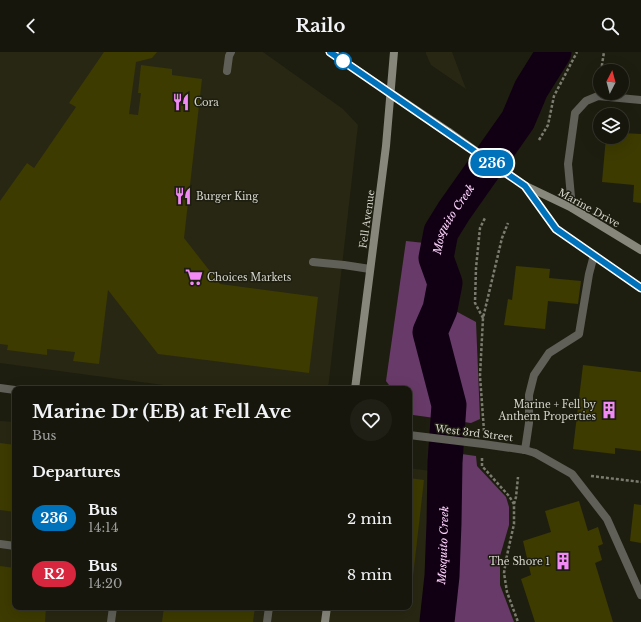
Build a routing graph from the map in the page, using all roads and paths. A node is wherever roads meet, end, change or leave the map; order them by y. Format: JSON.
{"nodes":[{"id":1,"x":230,"y":52,"type":"edge"},
{"id":2,"x":330,"y":52,"type":"edge"},
{"id":3,"x":394,"y":52,"type":"edge"},
{"id":4,"x":577,"y":52,"type":"edge"},
{"id":5,"x":604,"y":52,"type":"edge"},
{"id":6,"x":602,"y":64,"type":"edge"},
{"id":7,"x":227,"y":71,"type":"dead end"},
{"id":8,"x":391,"y":93,"type":"junction"},
{"id":9,"x":641,"y":100,"type":"edge"},
{"id":10,"x":539,"y":140,"type":"dead end"},
{"id":11,"x":525,"y":186,"type":"junction"},
{"id":12,"x":572,"y":208,"type":"junction"},
{"id":13,"x":485,"y":218,"type":"dead end"},
{"id":14,"x":508,"y":223,"type":"dead end"},
{"id":15,"x":641,"y":250,"type":"edge"},
{"id":16,"x":594,"y":255,"type":"junction"},
{"id":17,"x":313,"y":262,"type":"dead end"},
{"id":18,"x":370,"y":269,"type":"junction"},
{"id":19,"x":641,"y":288,"type":"edge"},
{"id":20,"x":483,"y":318,"type":"junction"},
{"id":21,"x":355,"y":386,"type":"edge"},
{"id":22,"x":0,"y":388,"type":"edge"},
{"id":23,"x":12,"y":390,"type":"edge"},
{"id":24,"x":484,"y":432,"type":"dead end"},
{"id":25,"x":412,"y":436,"type":"edge"},
{"id":26,"x":525,"y":450,"type":"junction"},
{"id":27,"x":482,"y":455,"type":"dead end"},
{"id":28,"x":572,"y":474,"type":"junction"},
{"id":29,"x":518,"y":478,"type":"dead end"},
{"id":30,"x":641,"y":482,"type":"edge"},
{"id":31,"x":514,"y":504,"type":"junction"},
{"id":32,"x":0,"y":544,"type":"edge"},
{"id":33,"x":12,"y":546,"type":"edge"},
{"id":34,"x":641,"y":595,"type":"edge"},
{"id":35,"x":113,"y":610,"type":"edge"},
{"id":36,"x":269,"y":610,"type":"edge"},
{"id":37,"x":327,"y":610,"type":"edge"},
{"id":38,"x":111,"y":622,"type":"edge"},
{"id":39,"x":267,"y":622,"type":"edge"},
{"id":40,"x":326,"y":622,"type":"edge"},
{"id":41,"x":518,"y":622,"type":"edge"}],
"edges":[{"from":1,"to":7,"type":"street"},
{"from":2,"to":8,"type":"main road","name":"Marine Drive"},
{"from":3,"to":8,"type":"main road","name":"Fell Avenue"},
{"from":4,"to":10,"type":"path"},
{"from":5,"to":6,"type":"path"},
{"from":8,"to":11,"type":"main road","name":"Marine Drive","bridge":true},
{"from":8,"to":18,"type":"main road","name":"Fell Avenue"},
{"from":9,"to":12,"type":"street"},
{"from":11,"to":12,"type":"main road","name":"Marine Drive"},
{"from":11,"to":16,"type":"main road","name":"Marine Drive"},
{"from":12,"to":15,"type":"main road","name":"Marine Drive"},
{"from":13,"to":20,"type":"path"},
{"from":14,"to":20,"type":"path"},
{"from":16,"to":19,"type":"main road","name":"Marine Drive"},
{"from":16,"to":26,"type":"street"},
{"from":17,"to":18,"type":"street"},
{"from":18,"to":21,"type":"main road","name":"Fell Avenue"},
{"from":20,"to":24,"type":"path"},
{"from":22,"to":23,"type":"street"},
{"from":25,"to":26,"type":"street","name":"West 3rd Street"},
{"from":26,"to":28,"type":"street","name":"West 3rd Street"},
{"from":27,"to":31,"type":"path"},
{"from":28,"to":30,"type":"path"},
{"from":28,"to":34,"type":"street"},
{"from":29,"to":31,"type":"path"},
{"from":31,"to":41,"type":"path"},
{"from":32,"to":33,"type":"street"},
{"from":35,"to":38,"type":"street"},
{"from":36,"to":39,"type":"street"},
{"from":37,"to":40,"type":"main road"}]}
